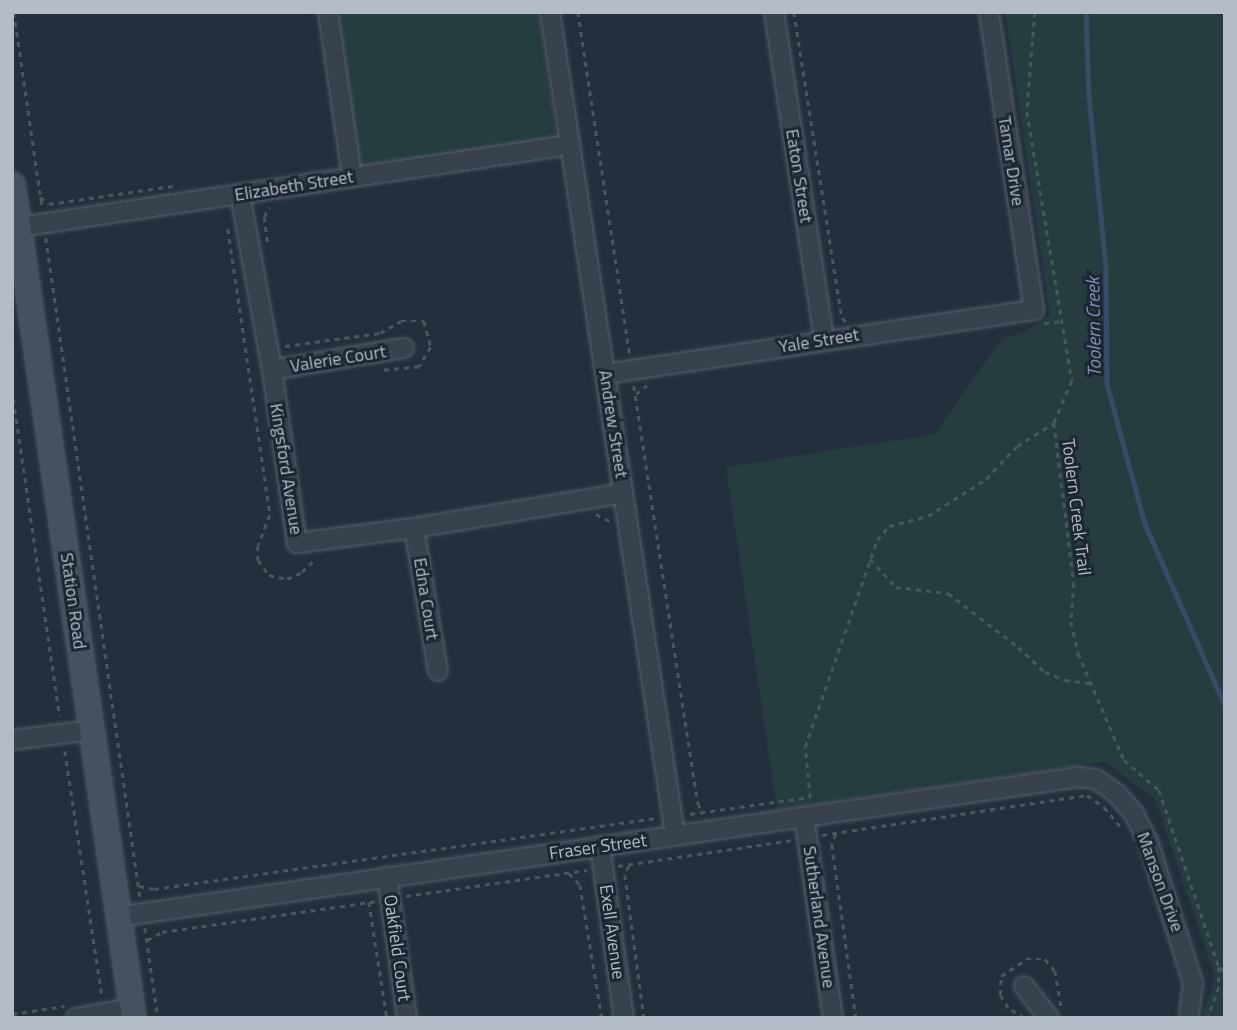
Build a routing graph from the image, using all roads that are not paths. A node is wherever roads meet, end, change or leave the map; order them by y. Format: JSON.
{"nodes":[{"id":1,"x":328,"y":12,"type":"edge"},
{"id":2,"x":550,"y":12,"type":"edge"},
{"id":3,"x":774,"y":12,"type":"edge"},
{"id":4,"x":989,"y":12,"type":"edge"},
{"id":5,"x":569,"y":145,"type":"junction"},
{"id":6,"x":352,"y":176,"type":"junction"},
{"id":7,"x":12,"y":184,"type":"edge"},
{"id":8,"x":241,"y":202,"type":"junction"},
{"id":9,"x":19,"y":227,"type":"junction"},
{"id":10,"x":1034,"y":310,"type":"joint"},
{"id":11,"x":823,"y":334,"type":"junction"},
{"id":12,"x":404,"y":348,"type":"dead end"},
{"id":13,"x":272,"y":370,"type":"junction"},
{"id":14,"x":605,"y":374,"type":"junction"},
{"id":15,"x":615,"y":494,"type":"junction"},
{"id":16,"x":414,"y":528,"type":"junction"},
{"id":17,"x":438,"y":671,"type":"dead end"},
{"id":18,"x":91,"y":730,"type":"junction"},
{"id":19,"x":12,"y":740,"type":"edge"},
{"id":20,"x":1079,"y":777,"type":"joint"},
{"id":21,"x":808,"y":816,"type":"junction"},
{"id":22,"x":666,"y":837,"type":"junction"},
{"id":23,"x":600,"y":846,"type":"junction"},
{"id":24,"x":387,"y":877,"type":"junction"},
{"id":25,"x":117,"y":916,"type":"junction"},
{"id":26,"x":1024,"y":986,"type":"dead end"},
{"id":27,"x":71,"y":1012,"type":"edge"},
{"id":28,"x":132,"y":1013,"type":"edge"},
{"id":29,"x":407,"y":1018,"type":"edge"},
{"id":30,"x":624,"y":1018,"type":"edge"},
{"id":31,"x":834,"y":1018,"type":"edge"},
{"id":32,"x":1049,"y":1018,"type":"edge"},
{"id":33,"x":1189,"y":1018,"type":"edge"}],
"edges":[{"from":1,"to":6,"type":"street"},
{"from":2,"to":5,"type":"street","name":"Andrew Street"},
{"from":3,"to":11,"type":"street","name":"Eaton Street"},
{"from":4,"to":10,"type":"street","name":"Tamar Drive"},
{"from":5,"to":6,"type":"street","name":"Elizabeth Street"},
{"from":5,"to":14,"type":"street","name":"Andrew Street"},
{"from":6,"to":8,"type":"street","name":"Elizabeth Street"},
{"from":7,"to":9,"type":"street","name":"Station Road"},
{"from":8,"to":9,"type":"street","name":"Elizabeth Street"},
{"from":8,"to":13,"type":"street","name":"Kingsford Avenue"},
{"from":9,"to":18,"type":"street","name":"Station Road"},
{"from":10,"to":11,"type":"street","name":"Yale Street"},
{"from":11,"to":14,"type":"street","name":"Yale Street"},
{"from":12,"to":13,"type":"street","name":"Valerie Court"},
{"from":13,"to":16,"type":"street","name":"Kingsford Avenue"},
{"from":14,"to":15,"type":"street","name":"Andrew Street"},
{"from":15,"to":16,"type":"street","name":"Kingsford Avenue"},
{"from":15,"to":22,"type":"street","name":"Andrew Street"},
{"from":16,"to":17,"type":"street","name":"Edna Court"},
{"from":18,"to":19,"type":"street"},
{"from":18,"to":25,"type":"street","name":"Station Road"},
{"from":20,"to":21,"type":"street","name":"Fraser Street"},
{"from":20,"to":33,"type":"street","name":"Manson Drive"},
{"from":21,"to":22,"type":"street","name":"Fraser Street"},
{"from":21,"to":31,"type":"street","name":"Sutherland Avenue"},
{"from":22,"to":23,"type":"street","name":"Fraser Street"},
{"from":23,"to":24,"type":"street","name":"Fraser Street"},
{"from":23,"to":30,"type":"street","name":"Exell Avenue"},
{"from":24,"to":25,"type":"street","name":"Fraser Street"},
{"from":24,"to":29,"type":"street","name":"Oakfield Court"},
{"from":25,"to":28,"type":"street","name":"Station Road"},
{"from":26,"to":32,"type":"street"},
{"from":27,"to":28,"type":"street"}]}
